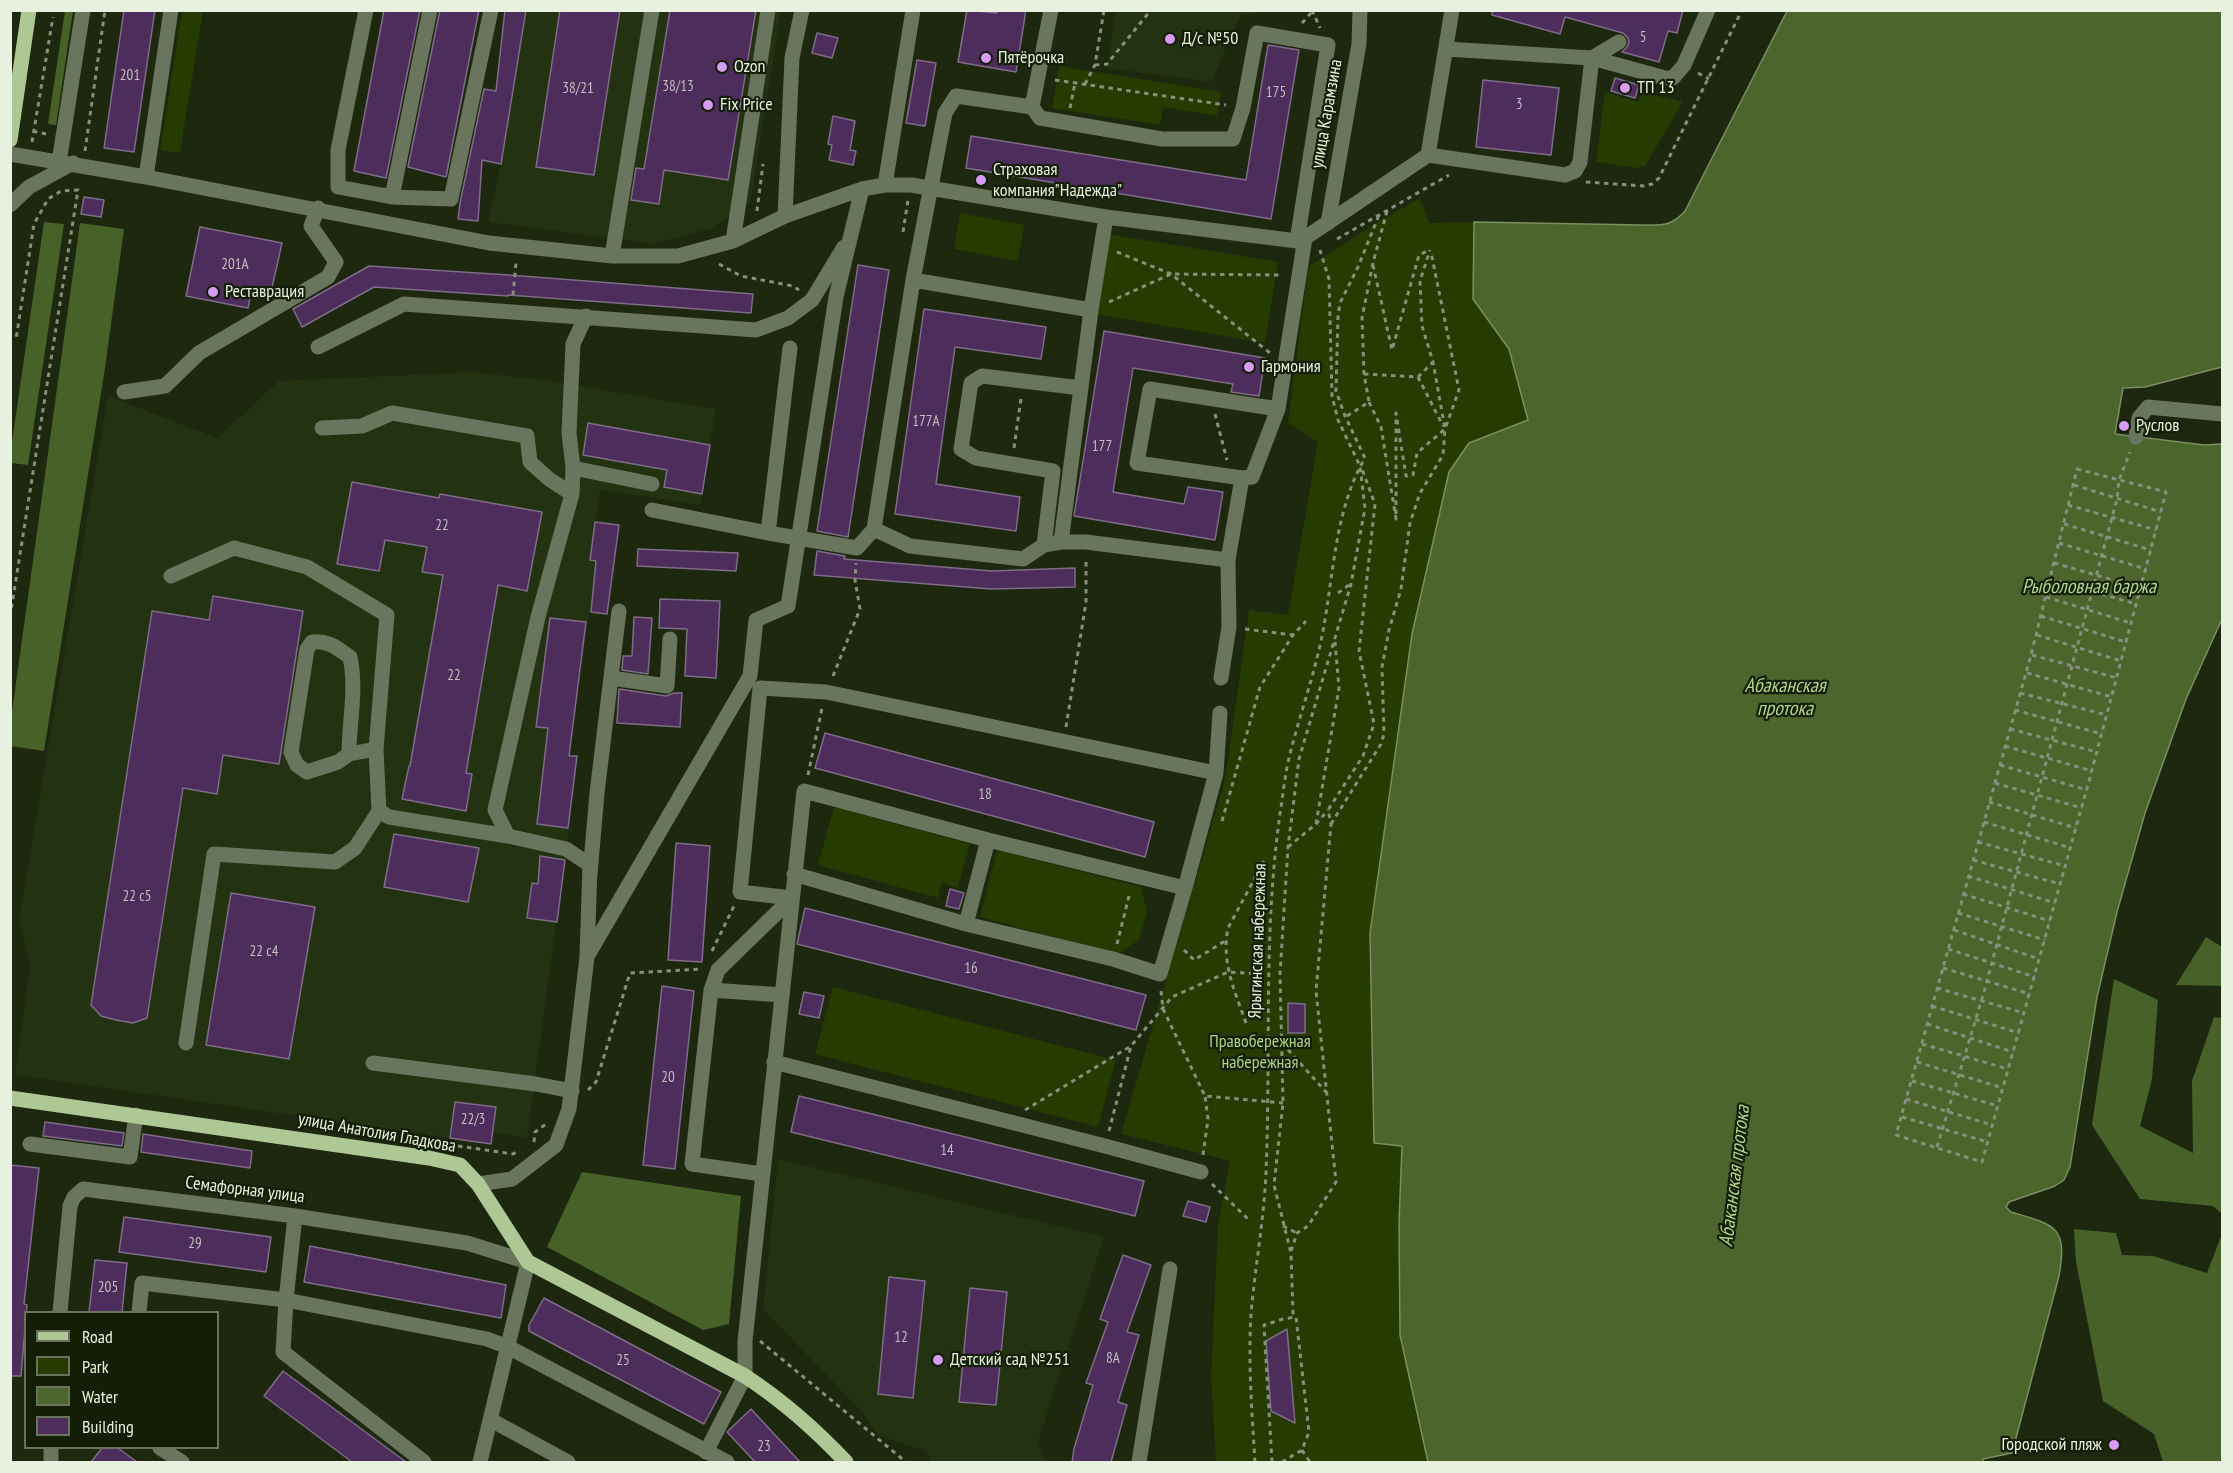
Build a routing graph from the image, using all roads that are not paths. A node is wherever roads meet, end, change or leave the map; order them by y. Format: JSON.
{"nodes":[{"id":1,"x":29,"y":10,"type":"edge"},
{"id":2,"x":83,"y":10,"type":"edge"},
{"id":3,"x":171,"y":10,"type":"edge"},
{"id":4,"x":366,"y":10,"type":"edge"},
{"id":5,"x":430,"y":10,"type":"edge"},
{"id":6,"x":491,"y":10,"type":"edge"},
{"id":7,"x":652,"y":10,"type":"edge"},
{"id":8,"x":768,"y":10,"type":"edge"},
{"id":9,"x":802,"y":10,"type":"edge"},
{"id":10,"x":913,"y":10,"type":"edge"},
{"id":11,"x":1051,"y":10,"type":"edge"},
{"id":12,"x":1360,"y":10,"type":"edge"},
{"id":13,"x":1452,"y":10,"type":"edge"},
{"id":14,"x":1708,"y":10,"type":"edge"},
{"id":15,"x":1619,"y":42,"type":"dead end"},
{"id":16,"x":1446,"y":49,"type":"junction"},
{"id":17,"x":1592,"y":58,"type":"junction"},
{"id":18,"x":1032,"y":107,"type":"junction"},
{"id":19,"x":10,"y":140,"type":"edge"},
{"id":20,"x":10,"y":154,"type":"edge"},
{"id":21,"x":1428,"y":155,"type":"junction"},
{"id":22,"x":66,"y":163,"type":"junction"},
{"id":23,"x":146,"y":177,"type":"junction"},
{"id":24,"x":885,"y":185,"type":"junction"},
{"id":25,"x":338,"y":187,"type":"junction"},
{"id":26,"x":930,"y":187,"type":"junction"},
{"id":27,"x":862,"y":189,"type":"junction"},
{"id":28,"x":392,"y":197,"type":"junction"},
{"id":29,"x":10,"y":205,"type":"edge"},
{"id":30,"x":325,"y":210,"type":"junction"},
{"id":31,"x":785,"y":216,"type":"junction"},
{"id":32,"x":1106,"y":216,"type":"junction"},
{"id":33,"x":1328,"y":223,"type":"junction"},
{"id":34,"x":851,"y":234,"type":"junction"},
{"id":35,"x":1301,"y":240,"type":"junction"},
{"id":36,"x":733,"y":241,"type":"junction"},
{"id":37,"x":612,"y":256,"type":"junction"},
{"id":38,"x":913,"y":280,"type":"junction"},
{"id":39,"x":1091,"y":309,"type":"junction"},
{"id":40,"x":586,"y":316,"type":"junction"},
{"id":41,"x":318,"y":347,"type":"dead end"},
{"id":42,"x":790,"y":348,"type":"dead end"},
{"id":43,"x":1081,"y":388,"type":"junction"},
{"id":44,"x":124,"y":392,"type":"dead end"},
{"id":45,"x":1278,"y":409,"type":"junction"},
{"id":46,"x":2223,"y":414,"type":"edge"},
{"id":47,"x":322,"y":428,"type":"dead end"},
{"id":48,"x":2136,"y":437,"type":"road end"},
{"id":49,"x":573,"y":468,"type":"junction"},
{"id":50,"x":1236,"y":477,"type":"junction"},
{"id":51,"x":652,"y":484,"type":"dead end"},
{"id":52,"x":572,"y":494,"type":"junction"},
{"id":53,"x":652,"y":510,"type":"dead end"},
{"id":54,"x":874,"y":529,"type":"junction"},
{"id":55,"x":768,"y":533,"type":"junction"},
{"id":56,"x":798,"y":538,"type":"junction"},
{"id":57,"x":1061,"y":542,"type":"junction"},
{"id":58,"x":1044,"y":545,"type":"junction"},
{"id":59,"x":1228,"y":560,"type":"junction"},
{"id":60,"x":171,"y":576,"type":"dead end"},
{"id":61,"x":619,"y":611,"type":"dead end"},
{"id":62,"x":670,"y":639,"type":"dead end"},
{"id":63,"x":610,"y":678,"type":"junction"},
{"id":64,"x":1221,"y":678,"type":"dead end"},
{"id":65,"x":1220,"y":712,"type":"dead end"},
{"id":66,"x":376,"y":749,"type":"junction"},
{"id":67,"x":349,"y":754,"type":"junction"},
{"id":68,"x":1216,"y":773,"type":"junction"},
{"id":69,"x":379,"y":811,"type":"junction"},
{"id":70,"x":508,"y":836,"type":"junction"},
{"id":71,"x":988,"y":840,"type":"junction"},
{"id":72,"x":590,"y":865,"type":"junction"},
{"id":73,"x":794,"y":874,"type":"junction"},
{"id":74,"x":1185,"y":888,"type":"junction"},
{"id":75,"x":792,"y":898,"type":"junction"},
{"id":76,"x":966,"y":924,"type":"junction"},
{"id":77,"x":587,"y":957,"type":"junction"},
{"id":78,"x":711,"y":990,"type":"junction"},
{"id":79,"x":782,"y":995,"type":"junction"},
{"id":80,"x":186,"y":1043,"type":"dead end"},
{"id":81,"x":774,"y":1062,"type":"junction"},
{"id":82,"x":373,"y":1063,"type":"dead end"},
{"id":83,"x":572,"y":1091,"type":"junction"},
{"id":84,"x":10,"y":1098,"type":"edge"},
{"id":85,"x":136,"y":1115,"type":"junction"},
{"id":86,"x":30,"y":1144,"type":"dead end"},
{"id":87,"x":1201,"y":1172,"type":"road end"},
{"id":88,"x":762,"y":1174,"type":"junction"},
{"id":89,"x":478,"y":1184,"type":"junction"},
{"id":90,"x":295,"y":1216,"type":"junction"},
{"id":91,"x":528,"y":1262,"type":"junction"},
{"id":92,"x":1170,"y":1269,"type":"dead end"},
{"id":93,"x":286,"y":1300,"type":"junction"},
{"id":94,"x":60,"y":1311,"type":"edge"},
{"id":95,"x":139,"y":1311,"type":"edge"},
{"id":96,"x":508,"y":1347,"type":"junction"},
{"id":97,"x":745,"y":1376,"type":"junction"},
{"id":98,"x":491,"y":1420,"type":"junction"},
{"id":99,"x":162,"y":1449,"type":"edge"},
{"id":100,"x":706,"y":1452,"type":"junction"},
{"id":101,"x":182,"y":1462,"type":"edge"},
{"id":102,"x":424,"y":1462,"type":"edge"},
{"id":103,"x":480,"y":1462,"type":"edge"},
{"id":104,"x":568,"y":1462,"type":"edge"},
{"id":105,"x":727,"y":1462,"type":"edge"},
{"id":106,"x":846,"y":1462,"type":"edge"},
{"id":107,"x":1139,"y":1462,"type":"edge"}],
"edges":[{"from":1,"to":19,"type":"main road"},
{"from":2,"to":22,"type":"street"},
{"from":3,"to":23,"type":"street"},
{"from":4,"to":25,"type":"street"},
{"from":5,"to":28,"type":"street"},
{"from":6,"to":28,"type":"street"},
{"from":7,"to":37,"type":"street"},
{"from":8,"to":36,"type":"street"},
{"from":9,"to":31,"type":"street"},
{"from":10,"to":24,"type":"street"},
{"from":11,"to":18,"type":"street"},
{"from":12,"to":33,"type":"street","name":"улица Карамзина"},
{"from":13,"to":16,"type":"street"},
{"from":14,"to":17,"type":"street"},
{"from":15,"to":17,"type":"street"},
{"from":16,"to":17,"type":"street"},
{"from":16,"to":21,"type":"street"},
{"from":17,"to":21,"type":"street"},
{"from":18,"to":26,"type":"street"},
{"from":18,"to":35,"type":"street"},
{"from":20,"to":22,"type":"street"},
{"from":21,"to":33,"type":"street"},
{"from":22,"to":23,"type":"street"},
{"from":22,"to":29,"type":"street"},
{"from":23,"to":30,"type":"street"},
{"from":24,"to":26,"type":"street"},
{"from":24,"to":27,"type":"street"},
{"from":25,"to":28,"type":"street"},
{"from":25,"to":30,"type":"street"},
{"from":26,"to":32,"type":"street"},
{"from":26,"to":38,"type":"street"},
{"from":27,"to":31,"type":"street"},
{"from":27,"to":34,"type":"street"},
{"from":30,"to":37,"type":"street"},
{"from":30,"to":44,"type":"street"},
{"from":31,"to":36,"type":"street"},
{"from":32,"to":35,"type":"street"},
{"from":32,"to":39,"type":"street"},
{"from":33,"to":35,"type":"street"},
{"from":34,"to":40,"type":"street"},
{"from":34,"to":56,"type":"street"},
{"from":35,"to":45,"type":"street"},
{"from":36,"to":37,"type":"street"},
{"from":38,"to":39,"type":"street"},
{"from":38,"to":54,"type":"street"},
{"from":39,"to":43,"type":"street"},
{"from":40,"to":41,"type":"street"},
{"from":40,"to":49,"type":"street"},
{"from":42,"to":55,"type":"street"},
{"from":43,"to":57,"type":"street"},
{"from":43,"to":58,"type":"street"},
{"from":45,"to":50,"type":"street"},
{"from":45,"to":50,"type":"street"},
{"from":46,"to":48,"type":"street"},
{"from":47,"to":52,"type":"street"},
{"from":49,"to":51,"type":"street"},
{"from":49,"to":52,"type":"street"},
{"from":50,"to":59,"type":"street"},
{"from":52,"to":70,"type":"street"},
{"from":53,"to":55,"type":"street"},
{"from":54,"to":56,"type":"street"},
{"from":54,"to":58,"type":"street"},
{"from":55,"to":56,"type":"street"},
{"from":56,"to":77,"type":"street"},
{"from":57,"to":58,"type":"street"},
{"from":57,"to":59,"type":"street"},
{"from":59,"to":64,"type":"street"},
{"from":60,"to":66,"type":"street"},
{"from":61,"to":63,"type":"street"},
{"from":62,"to":63,"type":"street"},
{"from":63,"to":72,"type":"street"},
{"from":65,"to":68,"type":"street"},
{"from":66,"to":67,"type":"street"},
{"from":66,"to":69,"type":"street"},
{"from":67,"to":67,"type":"street"},
{"from":68,"to":74,"type":"street"},
{"from":68,"to":75,"type":"street"},
{"from":69,"to":70,"type":"street"},
{"from":69,"to":80,"type":"street"},
{"from":70,"to":72,"type":"street"},
{"from":71,"to":73,"type":"street"},
{"from":71,"to":74,"type":"street"},
{"from":71,"to":76,"type":"street"},
{"from":72,"to":77,"type":"street"},
{"from":73,"to":75,"type":"street"},
{"from":73,"to":76,"type":"street"},
{"from":74,"to":76,"type":"street"},
{"from":75,"to":78,"type":"street"},
{"from":75,"to":79,"type":"street"},
{"from":77,"to":83,"type":"street"},
{"from":78,"to":79,"type":"street"},
{"from":78,"to":88,"type":"street"},
{"from":79,"to":81,"type":"street"},
{"from":81,"to":87,"type":"street"},
{"from":81,"to":88,"type":"street"},
{"from":82,"to":83,"type":"street"},
{"from":83,"to":89,"type":"street"},
{"from":84,"to":85,"type":"main road","name":"улица Анатолия Гладкова"},
{"from":85,"to":86,"type":"street"},
{"from":85,"to":89,"type":"main road","name":"улица Анатолия Гладкова"},
{"from":88,"to":97,"type":"street"},
{"from":89,"to":91,"type":"main road","name":"улица Анатолия Гладкова"},
{"from":90,"to":91,"type":"street","name":"Семафорная улица"},
{"from":90,"to":93,"type":"street"},
{"from":90,"to":94,"type":"street","name":"Семафорная улица"},
{"from":91,"to":96,"type":"street"},
{"from":91,"to":97,"type":"main road","name":"улица Анатолия Гладкова"},
{"from":92,"to":107,"type":"street"},
{"from":93,"to":95,"type":"street"},
{"from":93,"to":96,"type":"street"},
{"from":93,"to":102,"type":"street"},
{"from":96,"to":98,"type":"street"},
{"from":96,"to":100,"type":"street"},
{"from":97,"to":100,"type":"street"},
{"from":97,"to":106,"type":"main road","name":"улица Анатолия Гладкова"},
{"from":98,"to":103,"type":"street"},
{"from":98,"to":104,"type":"street"},
{"from":99,"to":101,"type":"street"},
{"from":100,"to":105,"type":"street"}]}
